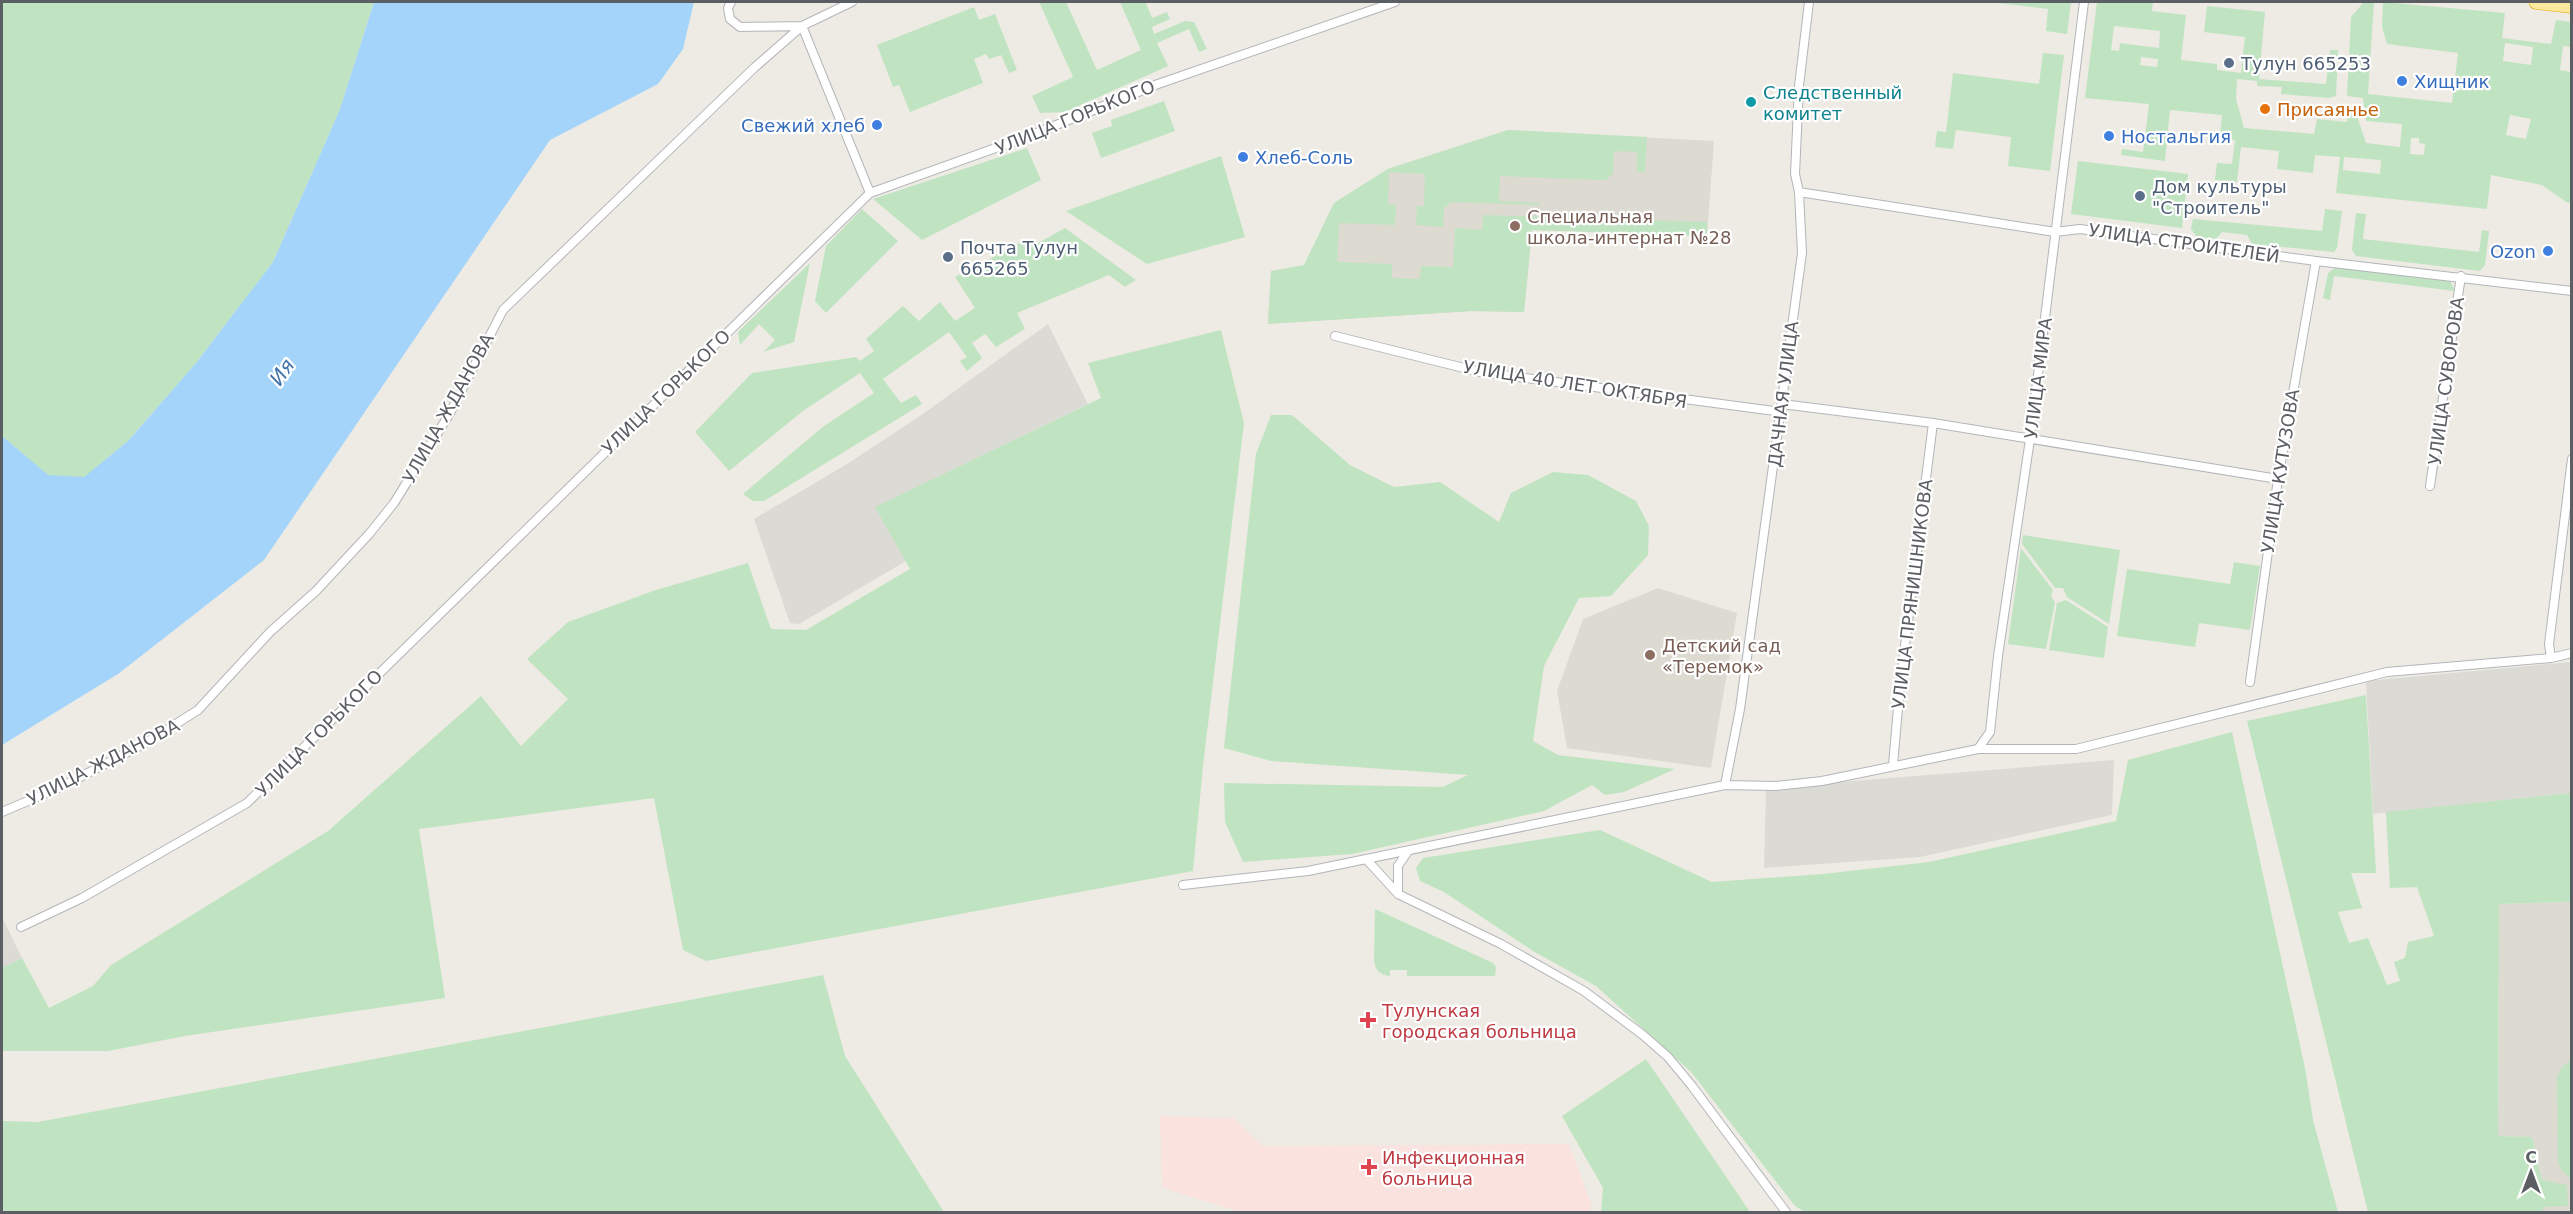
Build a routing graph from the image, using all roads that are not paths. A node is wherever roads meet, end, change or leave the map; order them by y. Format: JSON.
{"nodes":[{"id":1,"x":731,"y":2,"type":"edge"},
{"id":2,"x":852,"y":2,"type":"edge"},
{"id":3,"x":1395,"y":2,"type":"edge"},
{"id":4,"x":1809,"y":2,"type":"edge"},
{"id":5,"x":2084,"y":2,"type":"edge"},
{"id":6,"x":2536,"y":2,"type":"edge"},
{"id":7,"x":2571,"y":6,"type":"edge"},
{"id":8,"x":802,"y":26,"type":"junction"},
{"id":9,"x":1798,"y":192,"type":"junction"},
{"id":10,"x":870,"y":193,"type":"junction"},
{"id":11,"x":2055,"y":232,"type":"junction"},
{"id":12,"x":2316,"y":261,"type":"junction"},
{"id":13,"x":2461,"y":276,"type":"junction"},
{"id":14,"x":2571,"y":291,"type":"edge"},
{"id":15,"x":1335,"y":336,"type":"dead end"},
{"id":16,"x":1782,"y":408,"type":"junction"},
{"id":17,"x":1933,"y":423,"type":"junction"},
{"id":18,"x":2030,"y":439,"type":"junction"},
{"id":19,"x":2571,"y":459,"type":"edge"},
{"id":20,"x":2278,"y":479,"type":"junction"},
{"id":21,"x":2430,"y":486,"type":"dead end"},
{"id":22,"x":2571,"y":653,"type":"edge"},
{"id":23,"x":2551,"y":658,"type":"junction"},
{"id":24,"x":2250,"y":682,"type":"dead end"},
{"id":25,"x":1978,"y":749,"type":"junction"},
{"id":26,"x":1893,"y":765,"type":"junction"},
{"id":27,"x":1725,"y":785,"type":"junction"},
{"id":28,"x":2,"y":812,"type":"edge"},
{"id":29,"x":1408,"y":851,"type":"junction"},
{"id":30,"x":1366,"y":860,"type":"junction"},
{"id":31,"x":1183,"y":885,"type":"dead end"},
{"id":32,"x":1398,"y":894,"type":"junction"},
{"id":33,"x":21,"y":927,"type":"dead end"},
{"id":34,"x":1786,"y":1212,"type":"edge"}],
"edges":[{"from":1,"to":8,"type":"street"},
{"from":2,"to":8,"type":"street","name":"УЛИЦА ЖДАНОВА"},
{"from":3,"to":10,"type":"street","name":"УЛИЦА ГОРЬКОГО"},
{"from":4,"to":9,"type":"street","name":"ДАЧНАЯ УЛИЦА"},
{"from":5,"to":11,"type":"street","name":"УЛИЦА МИРА"},
{"from":6,"to":7,"type":"highway"},
{"from":8,"to":10,"type":"street"},
{"from":8,"to":28,"type":"street","name":"УЛИЦА ЖДАНОВА"},
{"from":9,"to":11,"type":"street","name":"УЛИЦА СТРОИТЕЛЕЙ"},
{"from":9,"to":16,"type":"street","name":"ДАЧНАЯ УЛИЦА"},
{"from":10,"to":33,"type":"street","name":"УЛИЦА ГОРЬКОГО"},
{"from":11,"to":12,"type":"street","name":"УЛИЦА СТРОИТЕЛЕЙ"},
{"from":11,"to":18,"type":"street","name":"УЛИЦА МИРА"},
{"from":12,"to":13,"type":"street","name":"УЛИЦА СТРОИТЕЛЕЙ"},
{"from":12,"to":20,"type":"street","name":"УЛИЦА КУТУЗОВА"},
{"from":13,"to":14,"type":"street","name":"УЛИЦА СТРОИТЕЛЕЙ"},
{"from":13,"to":21,"type":"street","name":"УЛИЦА СУВОРОВА"},
{"from":15,"to":16,"type":"street","name":"УЛИЦА 40 ЛЕТ ОКТЯБРЯ"},
{"from":16,"to":17,"type":"street","name":"УЛИЦА 40 ЛЕТ ОКТЯБРЯ"},
{"from":16,"to":27,"type":"street","name":"ДАЧНАЯ УЛИЦА"},
{"from":17,"to":18,"type":"street","name":"УЛИЦА 40 ЛЕТ ОКТЯБРЯ"},
{"from":17,"to":26,"type":"street","name":"УЛИЦА ПРЯНИШНИКОВА"},
{"from":18,"to":20,"type":"street","name":"УЛИЦА 40 ЛЕТ ОКТЯБРЯ"},
{"from":18,"to":25,"type":"street","name":"УЛИЦА МИРА"},
{"from":19,"to":23,"type":"street"},
{"from":20,"to":24,"type":"street","name":"УЛИЦА КУТУЗОВА"},
{"from":22,"to":23,"type":"street"},
{"from":23,"to":25,"type":"street"},
{"from":25,"to":26,"type":"street"},
{"from":26,"to":27,"type":"street"},
{"from":27,"to":29,"type":"street"},
{"from":29,"to":30,"type":"street"},
{"from":29,"to":32,"type":"street"},
{"from":30,"to":31,"type":"street"},
{"from":30,"to":32,"type":"street"},
{"from":32,"to":34,"type":"street"}]}
